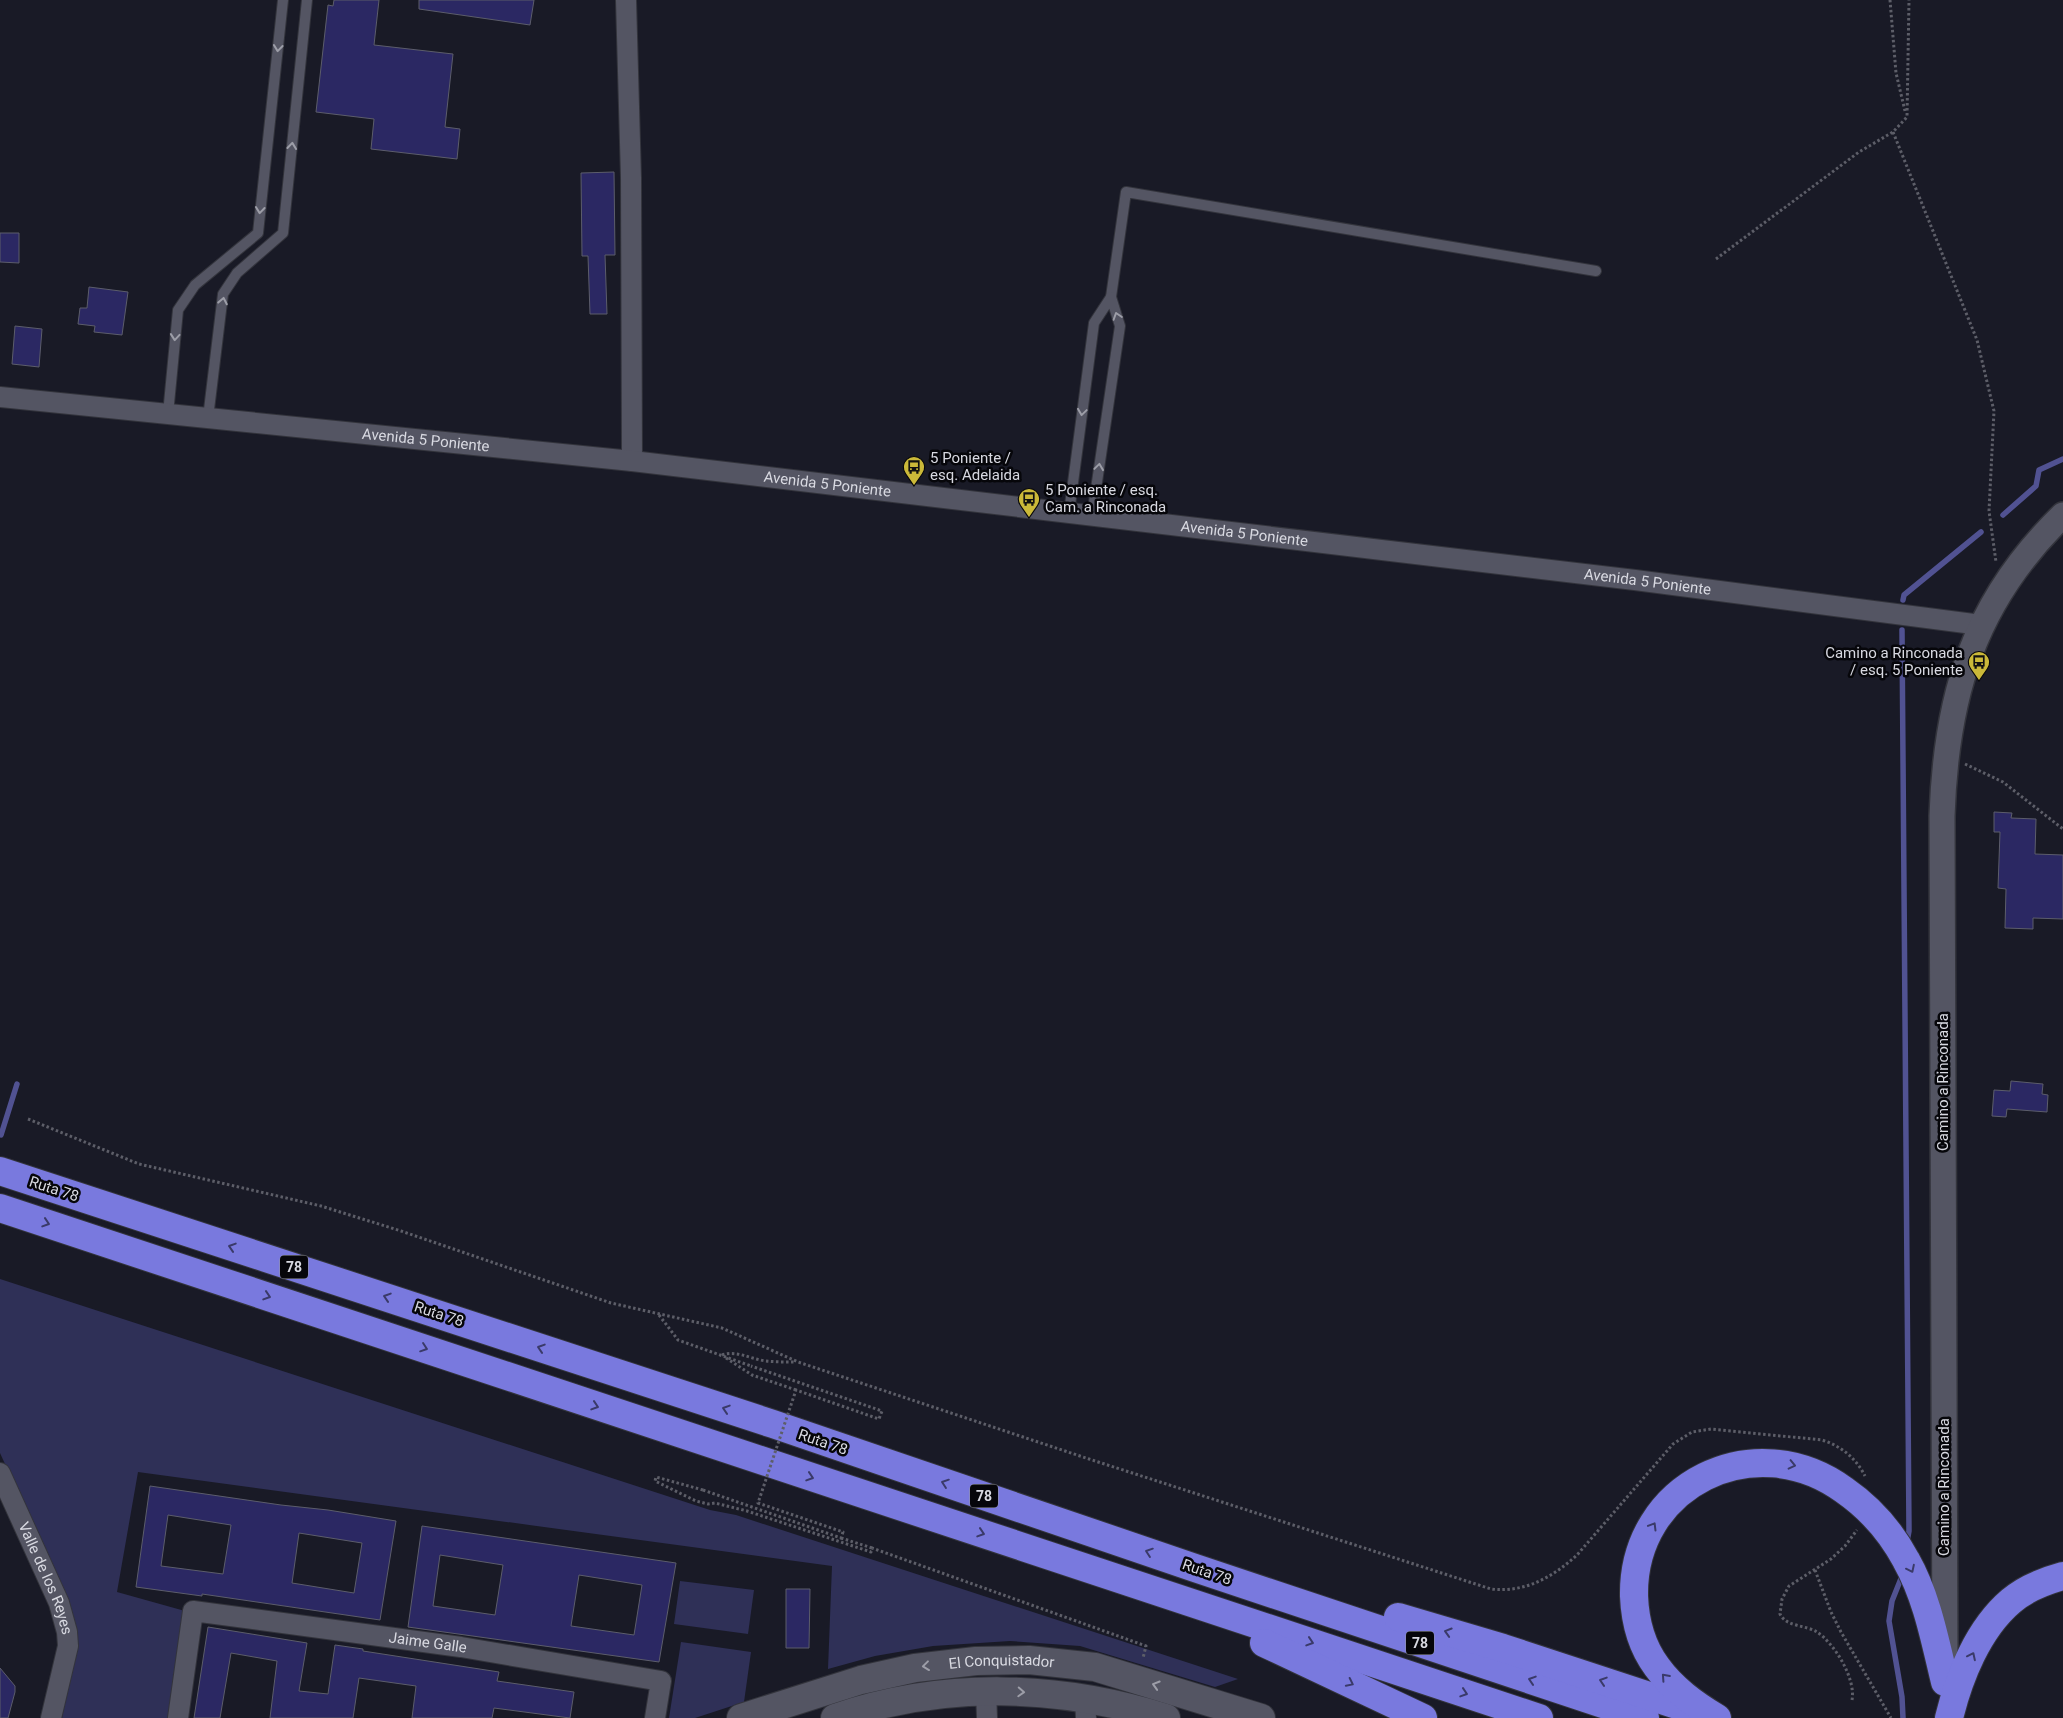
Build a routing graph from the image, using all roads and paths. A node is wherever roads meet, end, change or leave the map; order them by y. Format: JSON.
{"nodes":[{"id":1,"x":283,"y":0,"type":"edge"},
{"id":2,"x":307,"y":0,"type":"edge"},
{"id":3,"x":626,"y":0,"type":"edge"},
{"id":4,"x":1890,"y":0,"type":"edge"},
{"id":5,"x":1909,"y":0,"type":"edge"},
{"id":6,"x":1907,"y":116,"type":"junction"},
{"id":7,"x":1893,"y":132,"type":"junction"},
{"id":8,"x":1716,"y":259,"type":"dead end"},
{"id":9,"x":1596,"y":271,"type":"dead end"},
{"id":10,"x":1111,"y":297,"type":"junction"},
{"id":11,"x":0,"y":397,"type":"edge"},
{"id":12,"x":168,"y":414,"type":"junction"},
{"id":13,"x":208,"y":418,"type":"junction"},
{"id":14,"x":632,"y":461,"type":"junction"},
{"id":15,"x":1069,"y":513,"type":"junction"},
{"id":16,"x":2063,"y":515,"type":"edge"},
{"id":17,"x":1092,"y":516,"type":"junction"},
{"id":18,"x":2003,"y":586,"type":"junction"},
{"id":19,"x":1981,"y":625,"type":"junction"},
{"id":20,"x":1946,"y":758,"type":"junction"},
{"id":21,"x":2063,"y":829,"type":"edge"},
{"id":22,"x":28,"y":1119,"type":"dead end"},
{"id":23,"x":0,"y":1171,"type":"edge"},
{"id":24,"x":0,"y":1208,"type":"edge"},
{"id":25,"x":659,"y":1314,"type":"junction"},
{"id":26,"x":722,"y":1355,"type":"junction"},
{"id":27,"x":798,"y":1362,"type":"junction"},
{"id":28,"x":796,"y":1390,"type":"junction"},
{"id":29,"x":0,"y":1473,"type":"edge"},
{"id":30,"x":1867,"y":1496,"type":"junction"},
{"id":31,"x":841,"y":1538,"type":"junction"},
{"id":32,"x":872,"y":1548,"type":"junction"},
{"id":33,"x":1195,"y":1568,"type":"junction"},
{"id":34,"x":1815,"y":1570,"type":"junction"},
{"id":35,"x":1114,"y":1576,"type":"junction"},
{"id":36,"x":2063,"y":1576,"type":"edge"},
{"id":37,"x":1138,"y":1679,"type":"junction"},
{"id":38,"x":1945,"y":1682,"type":"joint"},
{"id":39,"x":986,"y":1691,"type":"junction"},
{"id":40,"x":1852,"y":1700,"type":"dead end"},
{"id":41,"x":1086,"y":1708,"type":"edge"},
{"id":42,"x":1202,"y":1709,"type":"edge"},
{"id":43,"x":880,"y":1711,"type":"edge"},
{"id":44,"x":50,"y":1718,"type":"edge"},
{"id":45,"x":178,"y":1718,"type":"edge"},
{"id":46,"x":655,"y":1718,"type":"edge"},
{"id":47,"x":741,"y":1718,"type":"edge"},
{"id":48,"x":835,"y":1718,"type":"edge"},
{"id":49,"x":987,"y":1718,"type":"edge"},
{"id":50,"x":1166,"y":1718,"type":"edge"},
{"id":51,"x":1261,"y":1718,"type":"edge"},
{"id":52,"x":1423,"y":1718,"type":"edge"},
{"id":53,"x":1539,"y":1718,"type":"edge"},
{"id":54,"x":1645,"y":1718,"type":"edge"},
{"id":55,"x":1716,"y":1718,"type":"edge"},
{"id":56,"x":1891,"y":1718,"type":"edge"},
{"id":57,"x":1949,"y":1718,"type":"edge"}],
"edges":[{"from":1,"to":12,"type":"lane","one_way":true},
{"from":13,"to":2,"type":"lane","one_way":true},
{"from":3,"to":14,"type":"street"},
{"from":4,"to":6,"type":"path"},
{"from":5,"to":6,"type":"path"},
{"from":6,"to":7,"type":"path"},
{"from":7,"to":8,"type":"path"},
{"from":7,"to":18,"type":"path"},
{"from":9,"to":10,"type":"lane"},
{"from":10,"to":15,"type":"lane","one_way":true},
{"from":17,"to":10,"type":"lane","one_way":true},
{"from":11,"to":12,"type":"street","name":"Avenida 5 Poniente"},
{"from":12,"to":13,"type":"street","name":"Avenida 5 Poniente"},
{"from":13,"to":14,"type":"street","name":"Avenida 5 Poniente"},
{"from":14,"to":15,"type":"street","name":"Avenida 5 Poniente"},
{"from":15,"to":17,"type":"street","name":"Avenida 5 Poniente"},
{"from":16,"to":18,"type":"street","name":"Camino a Rinconada"},
{"from":17,"to":19,"type":"street","name":"Avenida 5 Poniente"},
{"from":18,"to":19,"type":"street","name":"Camino a Rinconada"},
{"from":19,"to":20,"type":"street","name":"Camino a Rinconada"},
{"from":20,"to":21,"type":"path"},
{"from":20,"to":38,"type":"street","name":"Camino a Rinconada"},
{"from":22,"to":25,"type":"path"},
{"from":33,"to":23,"type":"highway","name":"Ruta 78","number":"78","one_way":true},
{"from":24,"to":35,"type":"highway","number":"78","one_way":true},
{"from":25,"to":26,"type":"path"},
{"from":25,"to":27,"type":"path"},
{"from":26,"to":27,"type":"path"},
{"from":26,"to":28,"type":"path"},
{"from":26,"to":28,"type":"path","bridge":true},
{"from":27,"to":30,"type":"path"},
{"from":28,"to":31,"type":"path","bridge":true},
{"from":29,"to":44,"type":"street","name":"Valle de los Reyes"},
{"from":30,"to":34,"type":"path"},
{"from":30,"to":38,"type":"highway","one_way":true},
{"from":55,"to":30,"type":"highway","one_way":true},
{"from":31,"to":32,"type":"path"},
{"from":31,"to":32,"type":"path","bridge":true},
{"from":32,"to":37,"type":"path"},
{"from":54,"to":33,"type":"highway","name":"Ruta 78","number":"78","one_way":true},
{"from":55,"to":33,"type":"highway","one_way":true},
{"from":34,"to":40,"type":"path"},
{"from":34,"to":56,"type":"path"},
{"from":35,"to":52,"type":"highway","one_way":true},
{"from":35,"to":53,"type":"highway","number":"78","one_way":true},
{"from":57,"to":36,"type":"highway","one_way":true},
{"from":42,"to":37,"type":"main road","name":"El Conquistador","one_way":true},
{"from":37,"to":47,"type":"main road","name":"El Conquistador","one_way":true},
{"from":39,"to":41,"type":"main road","name":"El Conquistador","one_way":true},
{"from":39,"to":43,"type":"main road","name":"El Conquistador"},
{"from":39,"to":49,"type":"street"},
{"from":41,"to":50,"type":"main road","name":"El Conquistador"},
{"from":42,"to":51,"type":"main road","name":"El Conquistador"},
{"from":43,"to":48,"type":"main road","name":"El Conquistador"},
{"from":45,"to":46,"type":"street","name":"Jaime Galle"}]}
